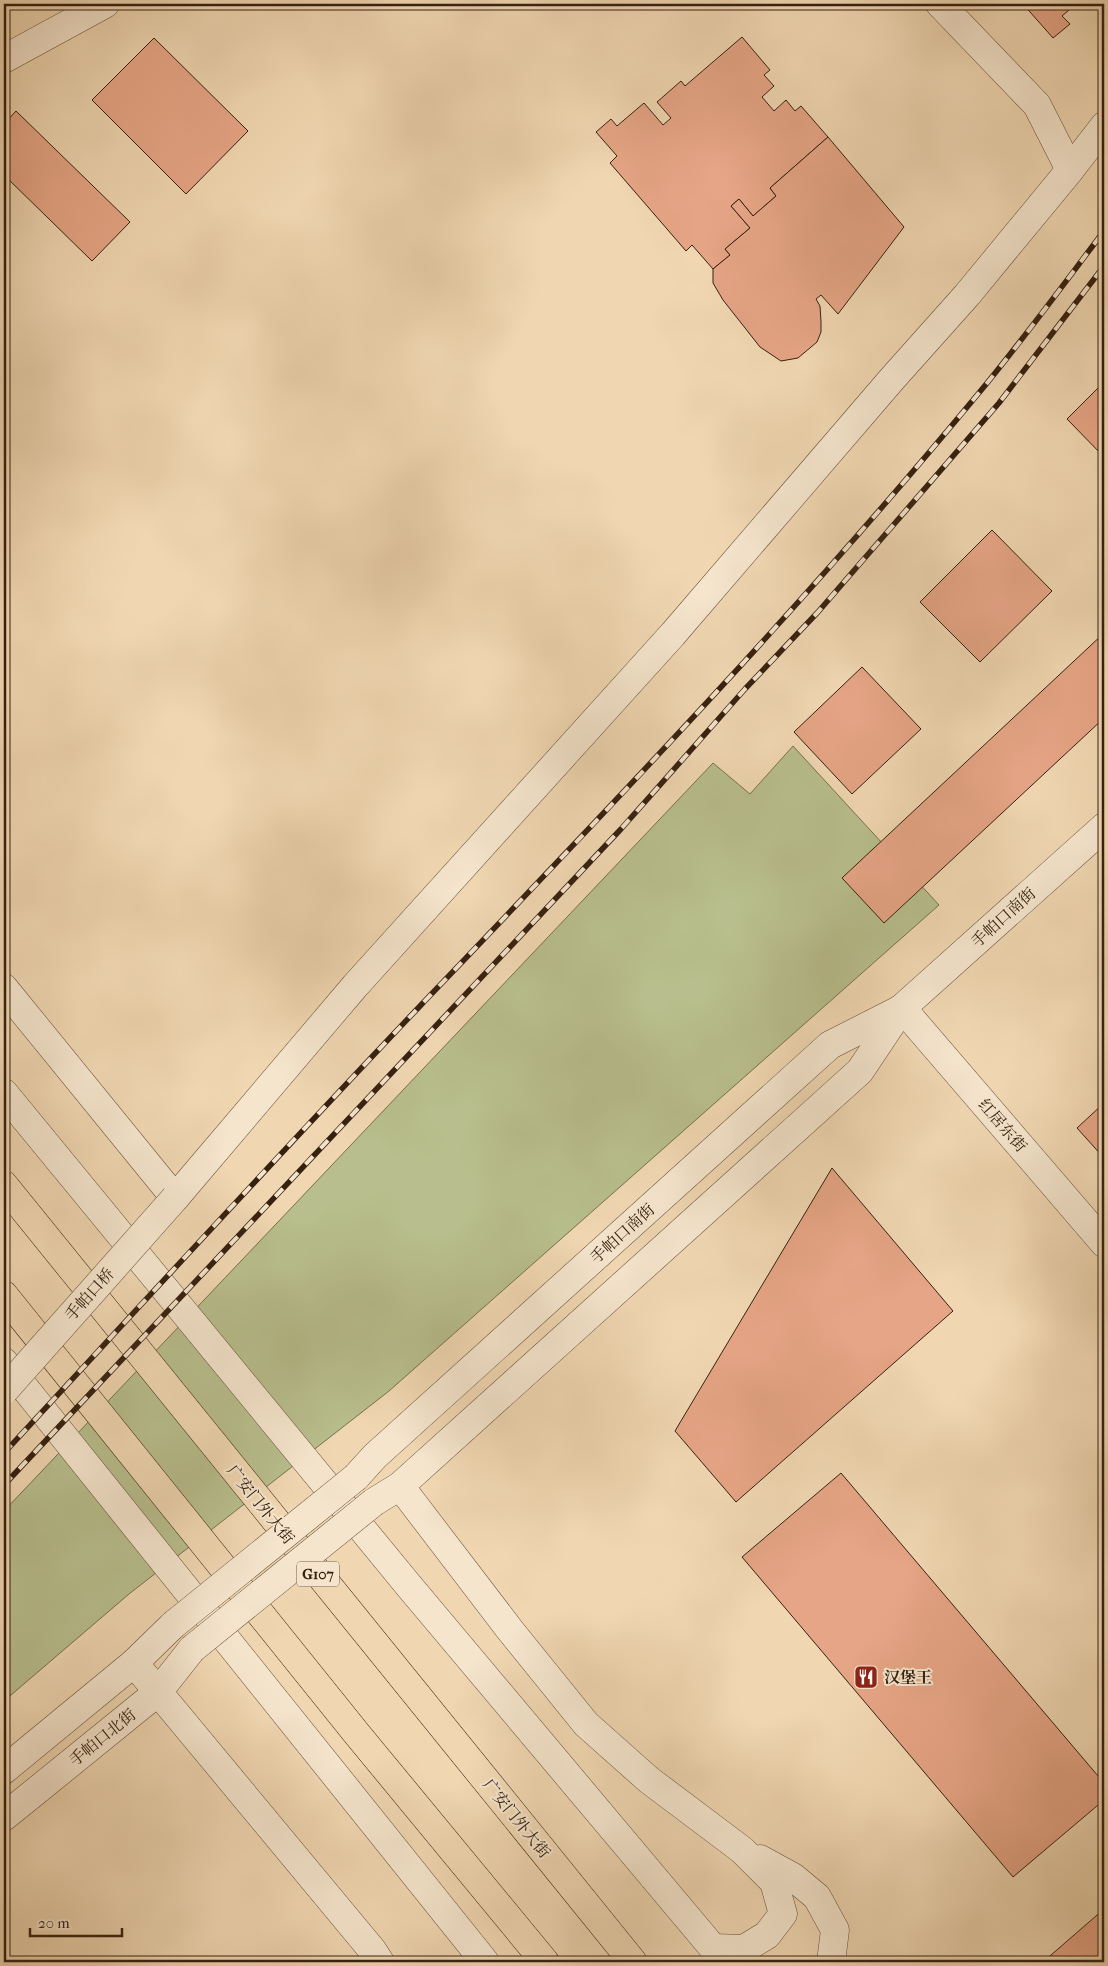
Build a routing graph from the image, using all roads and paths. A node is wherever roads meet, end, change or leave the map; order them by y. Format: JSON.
{"nodes":[{"id":1,"x":105,"y":4,"type":"edge"},
{"id":2,"x":940,"y":4,"type":"edge"},
{"id":3,"x":4,"y":59,"type":"edge"},
{"id":4,"x":1104,"y":126,"type":"edge"},
{"id":5,"x":1070,"y":170,"type":"junction"},
{"id":6,"x":1104,"y":827,"type":"edge"},
{"id":7,"x":4,"y":988,"type":"edge"},
{"id":8,"x":902,"y":1008,"type":"junction"},
{"id":9,"x":4,"y":1093,"type":"edge"},
{"id":10,"x":4,"y":1185,"type":"edge"},
{"id":11,"x":175,"y":1198,"type":"junction"},
{"id":12,"x":1104,"y":1243,"type":"edge"},
{"id":13,"x":4,"y":1295,"type":"edge"},
{"id":14,"x":4,"y":1362,"type":"edge"},
{"id":15,"x":4,"y":1391,"type":"edge"},
{"id":16,"x":400,"y":1486,"type":"junction"},
{"id":17,"x":374,"y":1502,"type":"joint"},
{"id":18,"x":134,"y":1662,"type":"junction"},
{"id":19,"x":158,"y":1692,"type":"junction"},
{"id":20,"x":4,"y":1770,"type":"edge"},
{"id":21,"x":4,"y":1817,"type":"edge"},
{"id":22,"x":742,"y":1850,"type":"junction"},
{"id":23,"x":718,"y":1955,"type":"edge"},
{"id":24,"x":380,"y":1962,"type":"edge"},
{"id":25,"x":485,"y":1962,"type":"edge"},
{"id":26,"x":545,"y":1962,"type":"edge"},
{"id":27,"x":633,"y":1962,"type":"edge"},
{"id":28,"x":831,"y":1962,"type":"edge"}],
"edges":[{"from":1,"to":3,"type":"street"},
{"from":2,"to":5,"type":"street"},
{"from":4,"to":5,"type":"street","name":"手帕口桥"},
{"from":5,"to":11,"type":"street","name":"手帕口桥"},
{"from":6,"to":8,"type":"street","name":"手帕口南街"},
{"from":7,"to":11,"type":"street"},
{"from":8,"to":12,"type":"street","name":"红居东街"},
{"from":8,"to":16,"type":"street","name":"手帕口南街"},
{"from":8,"to":18,"type":"street","name":"手帕口南街","bridge":true},
{"from":9,"to":23,"type":"street"},
{"from":10,"to":27,"type":"highway","name":"广安门外大街","number":"G107"},
{"from":11,"to":15,"type":"street","name":"手帕口桥","bridge":true},
{"from":13,"to":26,"type":"highway"},
{"from":14,"to":25,"type":"street"},
{"from":16,"to":17,"type":"street","name":"手帕口南街"},
{"from":16,"to":22,"type":"street"},
{"from":17,"to":19,"type":"street","name":"手帕口北街","bridge":true},
{"from":18,"to":19,"type":"street"},
{"from":18,"to":20,"type":"street"},
{"from":19,"to":21,"type":"street","name":"手帕口北街"},
{"from":19,"to":24,"type":"street"},
{"from":22,"to":23,"type":"street"},
{"from":22,"to":28,"type":"street"}]}
